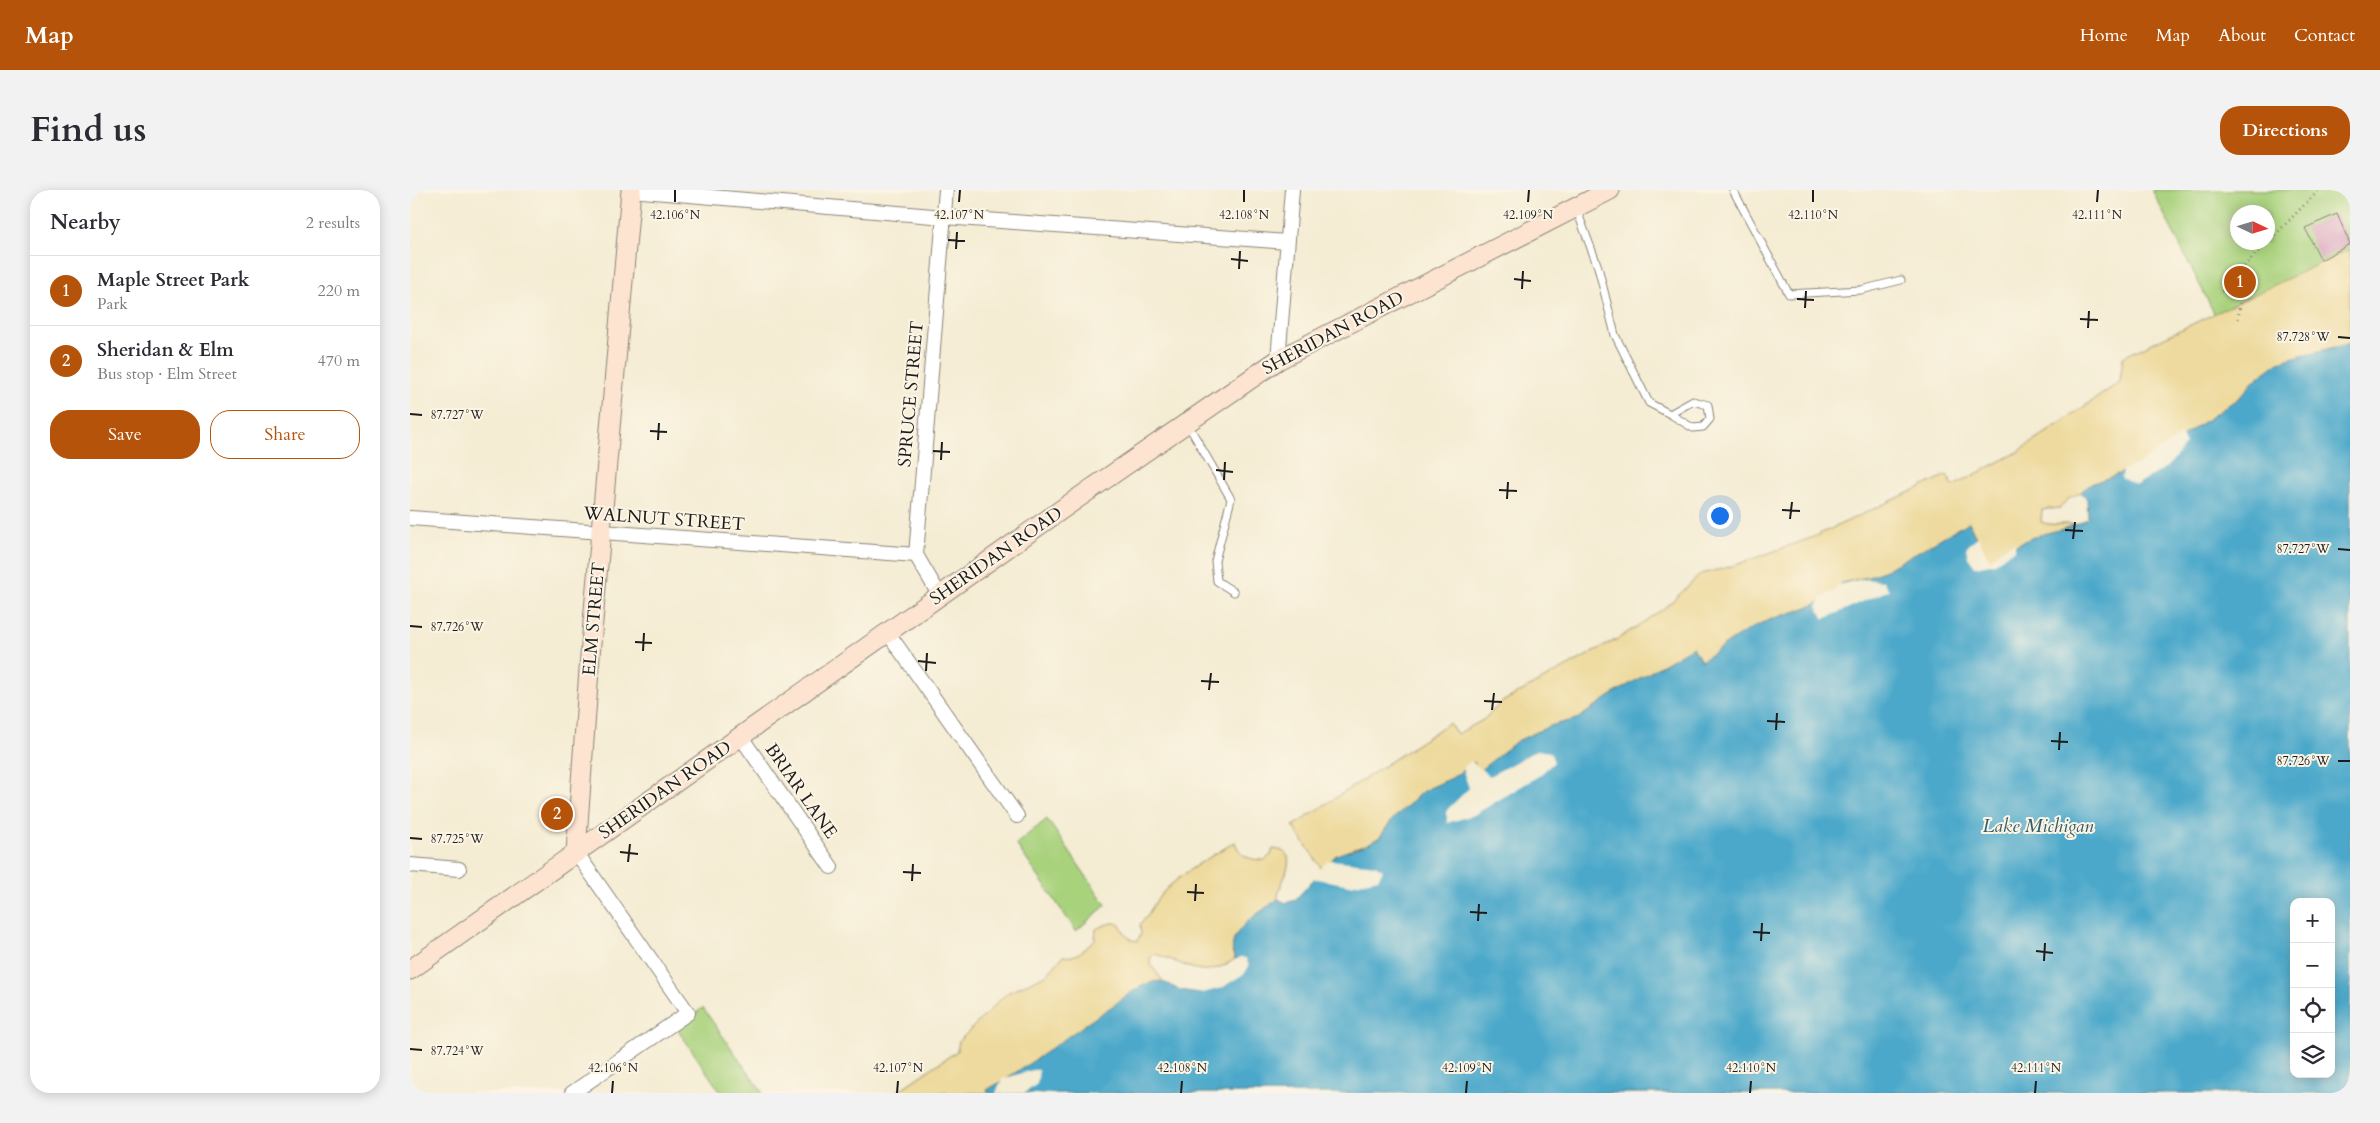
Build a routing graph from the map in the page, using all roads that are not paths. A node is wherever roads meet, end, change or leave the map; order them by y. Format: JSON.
{"nodes":[{"id":1,"x":631,"y":190,"type":"edge"},
{"id":2,"x":946,"y":190,"type":"edge"},
{"id":3,"x":1292,"y":190,"type":"edge"},
{"id":4,"x":1610,"y":190,"type":"edge"},
{"id":5,"x":1733,"y":190,"type":"edge"},
{"id":6,"x":1575,"y":208,"type":"junction"},
{"id":7,"x":944,"y":217,"type":"junction"},
{"id":8,"x":1287,"y":242,"type":"junction"},
{"id":9,"x":1901,"y":280,"type":"dead end"},
{"id":10,"x":1278,"y":360,"type":"junction"},
{"id":11,"x":1670,"y":414,"type":"junction"},
{"id":12,"x":1187,"y":422,"type":"junction"},
{"id":13,"x":410,"y":518,"type":"edge"},
{"id":14,"x":602,"y":533,"type":"junction"},
{"id":15,"x":916,"y":555,"type":"junction"},
{"id":16,"x":1234,"y":592,"type":"dead end"},
{"id":17,"x":940,"y":596,"type":"junction"},
{"id":18,"x":888,"y":633,"type":"junction"},
{"id":19,"x":741,"y":737,"type":"junction"},
{"id":20,"x":1017,"y":816,"type":"dead end"},
{"id":21,"x":576,"y":852,"type":"junction"},
{"id":22,"x":410,"y":865,"type":"edge"},
{"id":23,"x":831,"y":867,"type":"dead end"},
{"id":24,"x":459,"y":870,"type":"dead end"},
{"id":25,"x":410,"y":970,"type":"edge"},
{"id":26,"x":572,"y":1093,"type":"edge"}],
"edges":[{"from":1,"to":7,"type":"street"},
{"from":1,"to":14,"type":"street","name":"ELM STREET"},
{"from":2,"to":7,"type":"street","name":"SPRUCE STREET"},
{"from":3,"to":8,"type":"street"},
{"from":4,"to":6,"type":"street","name":"SHERIDAN ROAD"},
{"from":5,"to":9,"type":"lane"},
{"from":6,"to":10,"type":"street","name":"SHERIDAN ROAD"},
{"from":6,"to":11,"type":"lane"},
{"from":7,"to":8,"type":"street"},
{"from":7,"to":15,"type":"street","name":"SPRUCE STREET"},
{"from":8,"to":10,"type":"street"},
{"from":10,"to":12,"type":"street","name":"SHERIDAN ROAD"},
{"from":11,"to":11,"type":"lane"},
{"from":12,"to":16,"type":"lane"},
{"from":12,"to":17,"type":"street","name":"SHERIDAN ROAD"},
{"from":13,"to":14,"type":"street","name":"WALNUT STREET"},
{"from":14,"to":15,"type":"street","name":"WALNUT STREET"},
{"from":14,"to":21,"type":"street","name":"ELM STREET"},
{"from":15,"to":17,"type":"street"},
{"from":17,"to":18,"type":"street","name":"SHERIDAN ROAD"},
{"from":18,"to":19,"type":"street","name":"SHERIDAN ROAD"},
{"from":18,"to":20,"type":"street"},
{"from":19,"to":21,"type":"street","name":"SHERIDAN ROAD"},
{"from":19,"to":23,"type":"street","name":"BRIAR LANE"},
{"from":21,"to":25,"type":"street","name":"SHERIDAN ROAD"},
{"from":21,"to":26,"type":"street"},
{"from":22,"to":24,"type":"street"}]}
